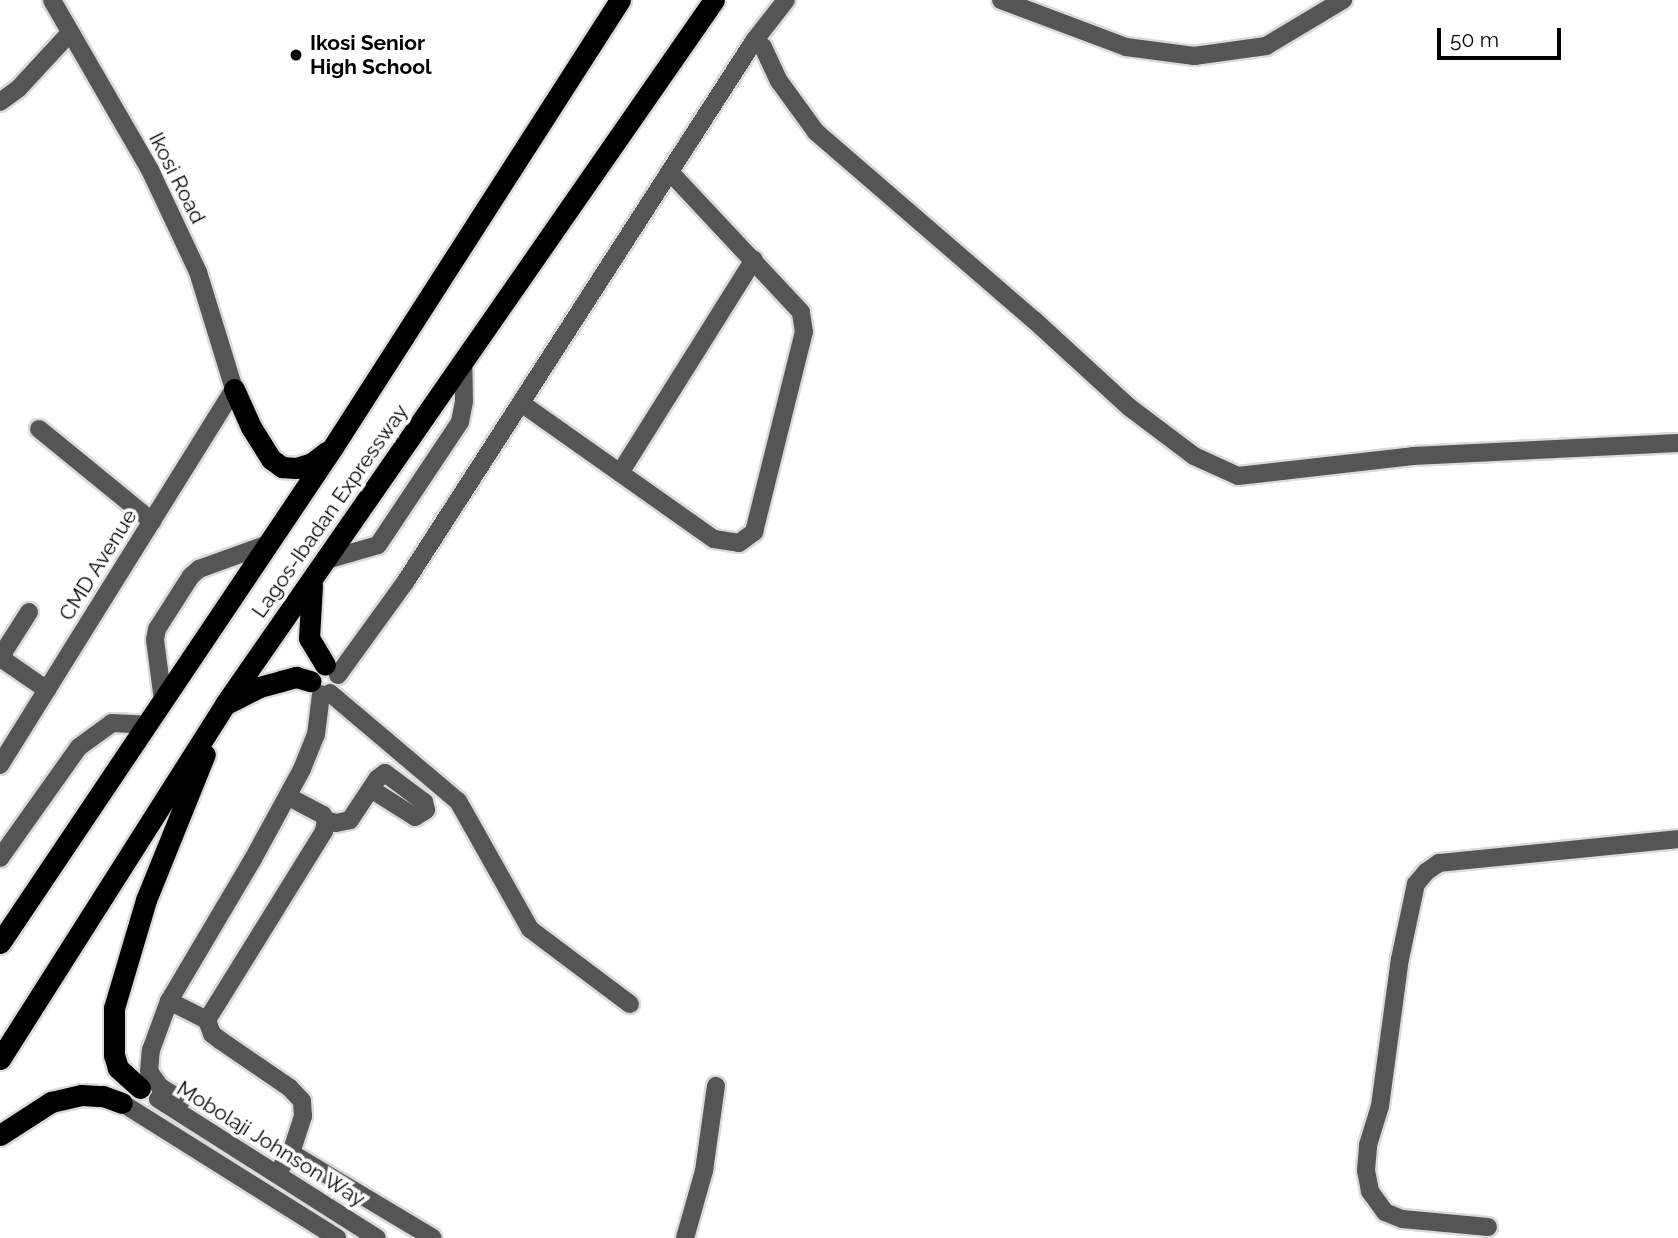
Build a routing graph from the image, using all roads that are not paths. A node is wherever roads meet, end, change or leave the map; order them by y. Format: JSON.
{"nodes":[{"id":1,"x":52,"y":0,"type":"edge"},
{"id":2,"x":620,"y":0,"type":"edge"},
{"id":3,"x":714,"y":0,"type":"edge"},
{"id":4,"x":786,"y":0,"type":"edge"},
{"id":5,"x":1001,"y":0,"type":"edge"},
{"id":6,"x":1343,"y":0,"type":"edge"},
{"id":7,"x":69,"y":34,"type":"junction"},
{"id":8,"x":754,"y":41,"type":"junction"},
{"id":9,"x":0,"y":102,"type":"edge"},
{"id":10,"x":670,"y":172,"type":"junction"},
{"id":11,"x":754,"y":259,"type":"junction"},
{"id":12,"x":463,"y":363,"type":"junction"},
{"id":13,"x":234,"y":389,"type":"junction"},
{"id":14,"x":521,"y":403,"type":"junction"},
{"id":15,"x":39,"y":429,"type":"dead end"},
{"id":16,"x":1678,"y":443,"type":"edge"},
{"id":17,"x":333,"y":447,"type":"junction"},
{"id":18,"x":620,"y":473,"type":"junction"},
{"id":19,"x":152,"y":521,"type":"junction"},
{"id":20,"x":268,"y":544,"type":"junction"},
{"id":21,"x":326,"y":561,"type":"junction"},
{"id":22,"x":313,"y":580,"type":"junction"},
{"id":23,"x":30,"y":612,"type":"dead end"},
{"id":24,"x":332,"y":670,"type":"junction"},
{"id":25,"x":320,"y":689,"type":"junction"},
{"id":26,"x":47,"y":690,"type":"junction"},
{"id":27,"x":163,"y":700,"type":"junction"},
{"id":28,"x":225,"y":704,"type":"junction"},
{"id":29,"x":147,"y":725,"type":"junction"},
{"id":30,"x":0,"y":765,"type":"edge"},
{"id":31,"x":371,"y":789,"type":"dead end"},
{"id":32,"x":288,"y":796,"type":"junction"},
{"id":33,"x":326,"y":820,"type":"junction"},
{"id":34,"x":1678,"y":839,"type":"edge"},
{"id":35,"x":0,"y":858,"type":"edge"},
{"id":36,"x":0,"y":943,"type":"edge"},
{"id":37,"x":169,"y":1002,"type":"junction"},
{"id":38,"x":630,"y":1004,"type":"dead end"},
{"id":39,"x":207,"y":1020,"type":"junction"},
{"id":40,"x":0,"y":1059,"type":"edge"},
{"id":41,"x":716,"y":1086,"type":"dead end"},
{"id":42,"x":140,"y":1088,"type":"joint"},
{"id":43,"x":182,"y":1100,"type":"dead end"},
{"id":44,"x":122,"y":1103,"type":"joint"},
{"id":45,"x":0,"y":1135,"type":"edge"},
{"id":46,"x":291,"y":1153,"type":"junction"},
{"id":47,"x":277,"y":1173,"type":"junction"},
{"id":48,"x":1488,"y":1227,"type":"dead end"},
{"id":49,"x":337,"y":1238,"type":"edge"},
{"id":50,"x":377,"y":1238,"type":"edge"},
{"id":51,"x":433,"y":1238,"type":"edge"},
{"id":52,"x":685,"y":1238,"type":"edge"}],
"edges":[{"from":1,"to":7,"type":"street","name":"Ikosi Road"},
{"from":2,"to":17,"type":"highway","name":"Lagos-Ibadan Expressway"},
{"from":3,"to":12,"type":"highway","name":"Lagos-Ibadan Expressway"},
{"from":4,"to":8,"type":"street"},
{"from":5,"to":6,"type":"street"},
{"from":7,"to":9,"type":"street"},
{"from":7,"to":13,"type":"street","name":"Ikosi Road"},
{"from":8,"to":10,"type":"street"},
{"from":8,"to":16,"type":"street"},
{"from":10,"to":11,"type":"street"},
{"from":10,"to":14,"type":"street"},
{"from":11,"to":18,"type":"street"},
{"from":11,"to":18,"type":"street"},
{"from":12,"to":21,"type":"highway","name":"Lagos-Ibadan Expressway"},
{"from":12,"to":21,"type":"street"},
{"from":13,"to":17,"type":"highway"},
{"from":13,"to":19,"type":"street","name":"CMD Avenue"},
{"from":14,"to":18,"type":"street"},
{"from":14,"to":24,"type":"street"},
{"from":15,"to":19,"type":"street"},
{"from":17,"to":20,"type":"highway","name":"Lagos-Ibadan Expressway"},
{"from":19,"to":26,"type":"street","name":"CMD Avenue"},
{"from":20,"to":27,"type":"highway","name":"Lagos-Ibadan Expressway"},
{"from":20,"to":27,"type":"street"},
{"from":21,"to":22,"type":"highway","name":"Lagos-Ibadan Expressway"},
{"from":22,"to":24,"type":"highway"},
{"from":22,"to":28,"type":"highway","name":"Lagos-Ibadan Expressway"},
{"from":23,"to":26,"type":"street"},
{"from":24,"to":25,"type":"street"},
{"from":24,"to":25,"type":"street"},
{"from":25,"to":28,"type":"highway"},
{"from":25,"to":32,"type":"street"},
{"from":25,"to":38,"type":"street"},
{"from":26,"to":30,"type":"street","name":"CMD Avenue"},
{"from":27,"to":29,"type":"highway","name":"Lagos-Ibadan Expressway"},
{"from":28,"to":40,"type":"highway","name":"Lagos-Ibadan Expressway"},
{"from":28,"to":42,"type":"highway"},
{"from":29,"to":35,"type":"street"},
{"from":29,"to":36,"type":"highway","name":"Lagos-Ibadan Expressway"},
{"from":31,"to":33,"type":"street"},
{"from":32,"to":33,"type":"street"},
{"from":32,"to":37,"type":"street"},
{"from":33,"to":39,"type":"street"},
{"from":34,"to":48,"type":"street"},
{"from":37,"to":39,"type":"street"},
{"from":37,"to":43,"type":"street"},
{"from":39,"to":46,"type":"street"},
{"from":41,"to":52,"type":"street"},
{"from":42,"to":47,"type":"street","name":"Mobolaji Johnson Way"},
{"from":44,"to":45,"type":"highway"},
{"from":44,"to":49,"type":"street"},
{"from":46,"to":47,"type":"street"},
{"from":46,"to":51,"type":"street"},
{"from":47,"to":50,"type":"street","name":"Mobolaji Johnson Way"}]}
